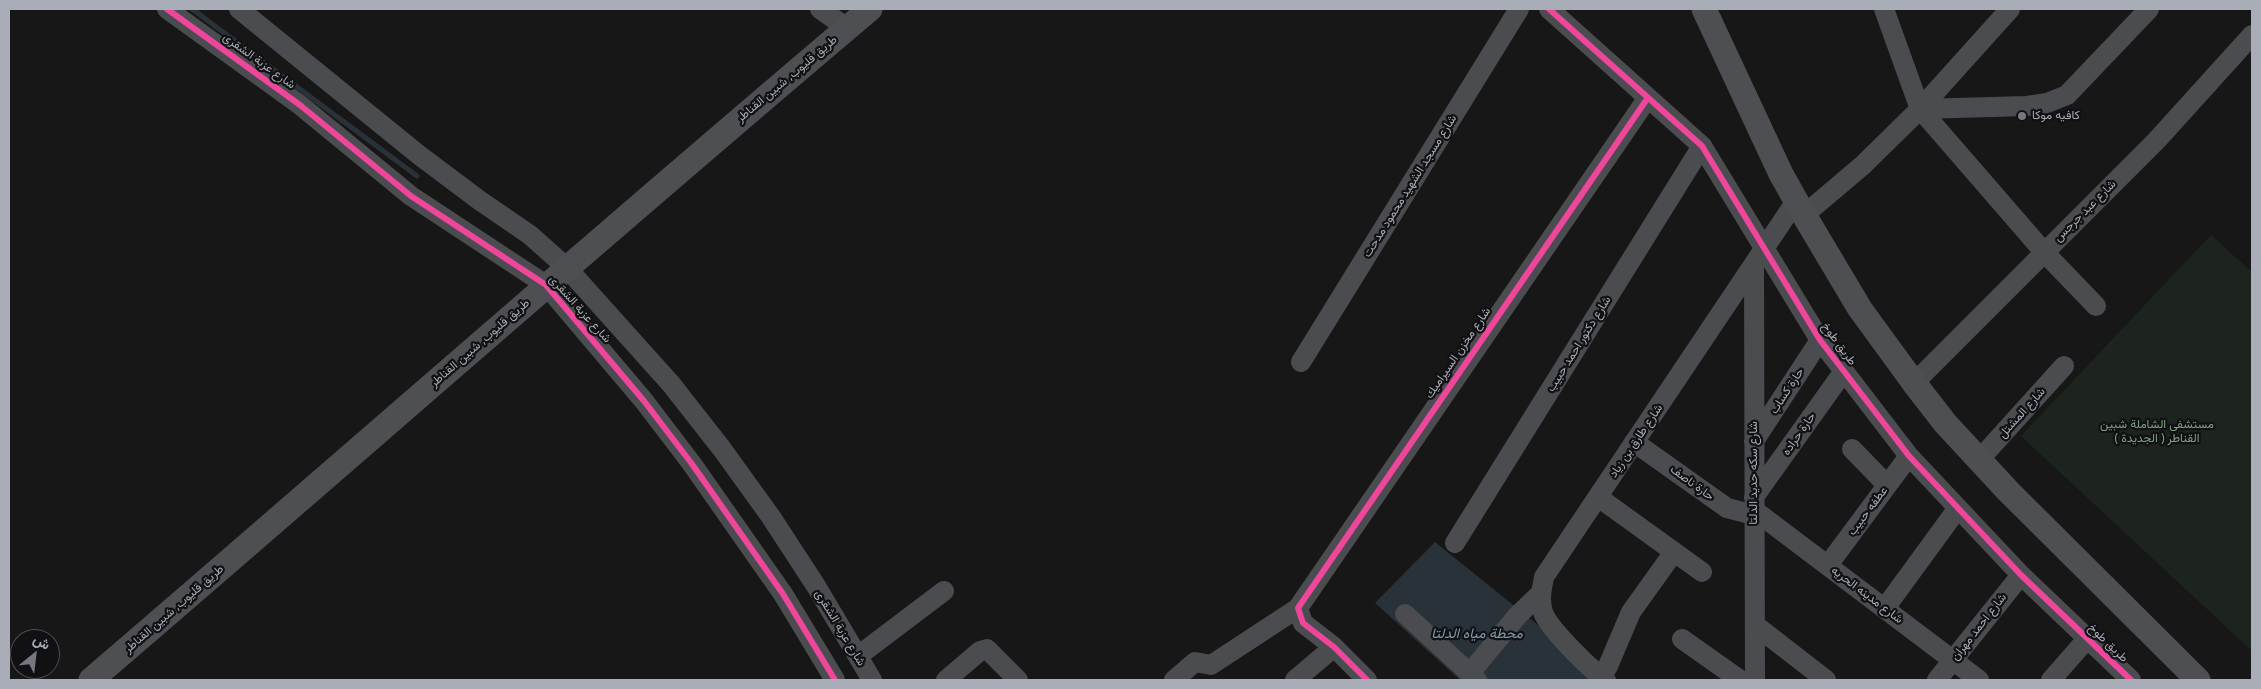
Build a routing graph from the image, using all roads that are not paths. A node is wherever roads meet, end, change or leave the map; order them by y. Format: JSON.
{"nodes":[{"id":1,"x":167,"y":9,"type":"edge"},
{"id":2,"x":239,"y":9,"type":"edge"},
{"id":3,"x":820,"y":9,"type":"edge"},
{"id":4,"x":870,"y":9,"type":"edge"},
{"id":5,"x":1519,"y":9,"type":"edge"},
{"id":6,"x":1549,"y":9,"type":"edge"},
{"id":7,"x":1704,"y":9,"type":"edge"},
{"id":8,"x":1884,"y":9,"type":"edge"},
{"id":9,"x":2010,"y":9,"type":"edge"},
{"id":10,"x":2149,"y":9,"type":"edge"},
{"id":11,"x":847,"y":28,"type":"junction"},
{"id":12,"x":2252,"y":35,"type":"edge"},
{"id":13,"x":1647,"y":99,"type":"junction"},
{"id":14,"x":1920,"y":109,"type":"junction"},
{"id":15,"x":1702,"y":146,"type":"junction"},
{"id":16,"x":1800,"y":208,"type":"junction"},
{"id":17,"x":2044,"y":252,"type":"junction"},
{"id":18,"x":1759,"y":257,"type":"junction"},
{"id":19,"x":566,"y":267,"type":"junction"},
{"id":20,"x":546,"y":285,"type":"junction"},
{"id":21,"x":2096,"y":306,"type":"dead end"},
{"id":22,"x":1820,"y":340,"type":"junction"},
{"id":23,"x":1301,"y":362,"type":"dead end"},
{"id":24,"x":2064,"y":366,"type":"dead end"},
{"id":25,"x":1844,"y":371,"type":"junction"},
{"id":26,"x":1914,"y":382,"type":"junction"},
{"id":27,"x":1754,"y":441,"type":"junction"},
{"id":28,"x":1634,"y":442,"type":"junction"},
{"id":29,"x":1852,"y":449,"type":"dead end"},
{"id":30,"x":1909,"y":456,"type":"junction"},
{"id":31,"x":1979,"y":460,"type":"junction"},
{"id":32,"x":1887,"y":485,"type":"junction"},
{"id":33,"x":1598,"y":497,"type":"junction"},
{"id":34,"x":1754,"y":508,"type":"junction"},
{"id":35,"x":1958,"y":508,"type":"junction"},
{"id":36,"x":1456,"y":543,"type":"dead end"},
{"id":37,"x":1674,"y":552,"type":"junction"},
{"id":38,"x":1828,"y":565,"type":"junction"},
{"id":39,"x":1702,"y":572,"type":"dead end"},
{"id":40,"x":2021,"y":574,"type":"junction"},
{"id":41,"x":944,"y":591,"type":"dead end"},
{"id":42,"x":1540,"y":594,"type":"junction"},
{"id":43,"x":1885,"y":608,"type":"junction"},
{"id":44,"x":1405,"y":614,"type":"dead end"},
{"id":45,"x":1300,"y":615,"type":"junction"},
{"id":46,"x":1754,"y":625,"type":"junction"},
{"id":47,"x":1682,"y":639,"type":"dead end"},
{"id":48,"x":2087,"y":639,"type":"junction"},
{"id":49,"x":1334,"y":647,"type":"junction"},
{"id":50,"x":858,"y":656,"type":"junction"},
{"id":51,"x":1755,"y":659,"type":"junction"},
{"id":52,"x":1954,"y":660,"type":"junction"},
{"id":53,"x":1473,"y":677,"type":"edge"},
{"id":54,"x":1602,"y":679,"type":"edge"},
{"id":55,"x":92,"y":680,"type":"edge"},
{"id":56,"x":835,"y":680,"type":"edge"},
{"id":57,"x":872,"y":680,"type":"edge"},
{"id":58,"x":946,"y":680,"type":"edge"},
{"id":59,"x":1018,"y":680,"type":"edge"},
{"id":60,"x":1174,"y":680,"type":"edge"},
{"id":61,"x":1295,"y":680,"type":"edge"},
{"id":62,"x":1367,"y":680,"type":"edge"},
{"id":63,"x":1740,"y":680,"type":"edge"},
{"id":64,"x":1755,"y":680,"type":"edge"},
{"id":65,"x":1764,"y":680,"type":"edge"},
{"id":66,"x":1826,"y":680,"type":"edge"},
{"id":67,"x":1937,"y":680,"type":"edge"},
{"id":68,"x":1979,"y":680,"type":"edge"},
{"id":69,"x":2051,"y":680,"type":"edge"},
{"id":70,"x":2130,"y":680,"type":"edge"},
{"id":71,"x":2198,"y":680,"type":"edge"}],
"edges":[{"from":1,"to":20,"type":"street","name":"شارع عزبة الشقرى"},
{"from":2,"to":19,"type":"street","name":"شارع عزبة الشقرى"},
{"from":3,"to":11,"type":"street"},
{"from":4,"to":11,"type":"main road","name":"طريق قليوب, شبين القناطر"},
{"from":5,"to":23,"type":"street","name":"شارع مسجد الشهيد محمود مدحت"},
{"from":6,"to":13,"type":"street","name":"طريق طوخ"},
{"from":7,"to":16,"type":"main road"},
{"from":8,"to":14,"type":"street"},
{"from":9,"to":14,"type":"street","name":"شارع طارق بن زياد"},
{"from":10,"to":14,"type":"street"},
{"from":11,"to":19,"type":"main road","name":"طريق قليوب, شبين القناطر"},
{"from":12,"to":17,"type":"street","name":"شارع عبد جرجس"},
{"from":13,"to":15,"type":"street","name":"طريق طوخ"},
{"from":13,"to":45,"type":"street","name":"شارع مخزن السيراميك"},
{"from":14,"to":16,"type":"street","name":"شارع طارق بن زياد"},
{"from":14,"to":17,"type":"street"},
{"from":15,"to":18,"type":"street","name":"طريق طوخ"},
{"from":15,"to":36,"type":"street","name":"شارع دكتور احمد حبيب"},
{"from":16,"to":18,"type":"street","name":"شارع طارق بن زياد"},
{"from":16,"to":26,"type":"main road"},
{"from":17,"to":21,"type":"street"},
{"from":17,"to":26,"type":"street","name":"شارع عبد جرجس"},
{"from":18,"to":22,"type":"street","name":"طريق طوخ"},
{"from":18,"to":27,"type":"street","name":"شارع سكه حديد الدلتا"},
{"from":18,"to":28,"type":"street","name":"شارع طارق بن زياد"},
{"from":19,"to":20,"type":"main road","name":"طريق قليوب, شبين القناطر"},
{"from":19,"to":50,"type":"street","name":"شارع عزبة الشقرى"},
{"from":20,"to":55,"type":"main road","name":"طريق قليوب, شبين القناطر"},
{"from":20,"to":56,"type":"street","name":"شارع عزبة الشقرى"},
{"from":22,"to":25,"type":"street","name":"طريق طوخ"},
{"from":22,"to":27,"type":"street","name":"حارة كساب"},
{"from":24,"to":31,"type":"street","name":"شارع المشتل"},
{"from":25,"to":30,"type":"street","name":"طريق طوخ"},
{"from":25,"to":34,"type":"street","name":"حارة حراده"},
{"from":26,"to":31,"type":"main road"},
{"from":27,"to":34,"type":"street","name":"شارع سكه حديد الدلتا"},
{"from":28,"to":33,"type":"street","name":"شارع طارق بن زياد"},
{"from":28,"to":34,"type":"street","name":"حارة ناصف"},
{"from":29,"to":32,"type":"street"},
{"from":30,"to":32,"type":"street","name":"عطفه حبيب"},
{"from":30,"to":35,"type":"street","name":"طريق طوخ"},
{"from":31,"to":71,"type":"main road"},
{"from":32,"to":38,"type":"street","name":"عطفه حبيب"},
{"from":33,"to":37,"type":"street"},
{"from":33,"to":42,"type":"street","name":"شارع طارق بن زياد"},
{"from":34,"to":38,"type":"street","name":"شارع مدينه الحريه"},
{"from":34,"to":46,"type":"street","name":"شارع سكه حديد الدلتا"},
{"from":35,"to":40,"type":"street","name":"طريق طوخ"},
{"from":35,"to":43,"type":"street"},
{"from":37,"to":39,"type":"street"},
{"from":37,"to":54,"type":"street"},
{"from":38,"to":43,"type":"street","name":"شارع مدينه الحريه"},
{"from":40,"to":48,"type":"street","name":"طريق طوخ"},
{"from":40,"to":52,"type":"street","name":"شارع احمد مهران"},
{"from":41,"to":50,"type":"street"},
{"from":42,"to":53,"type":"street"},
{"from":42,"to":54,"type":"street"},
{"from":43,"to":52,"type":"street","name":"شارع مدينه الحريه"},
{"from":44,"to":53,"type":"street"},
{"from":45,"to":49,"type":"street"},
{"from":45,"to":60,"type":"street"},
{"from":46,"to":51,"type":"street","name":"شارع سكه حديد الدلتا"},
{"from":46,"to":66,"type":"street"},
{"from":47,"to":63,"type":"street"},
{"from":48,"to":69,"type":"street"},
{"from":48,"to":70,"type":"street","name":"طريق طوخ"},
{"from":49,"to":61,"type":"street"},
{"from":49,"to":62,"type":"street"},
{"from":50,"to":57,"type":"street","name":"شارع عزبة الشقرى"},
{"from":51,"to":64,"type":"street","name":"شارع سكه حديد الدلتا"},
{"from":51,"to":65,"type":"street"},
{"from":52,"to":67,"type":"street","name":"شارع احمد مهران"},
{"from":52,"to":68,"type":"street","name":"شارع مدينه الحريه"},
{"from":58,"to":59,"type":"street"}]}
